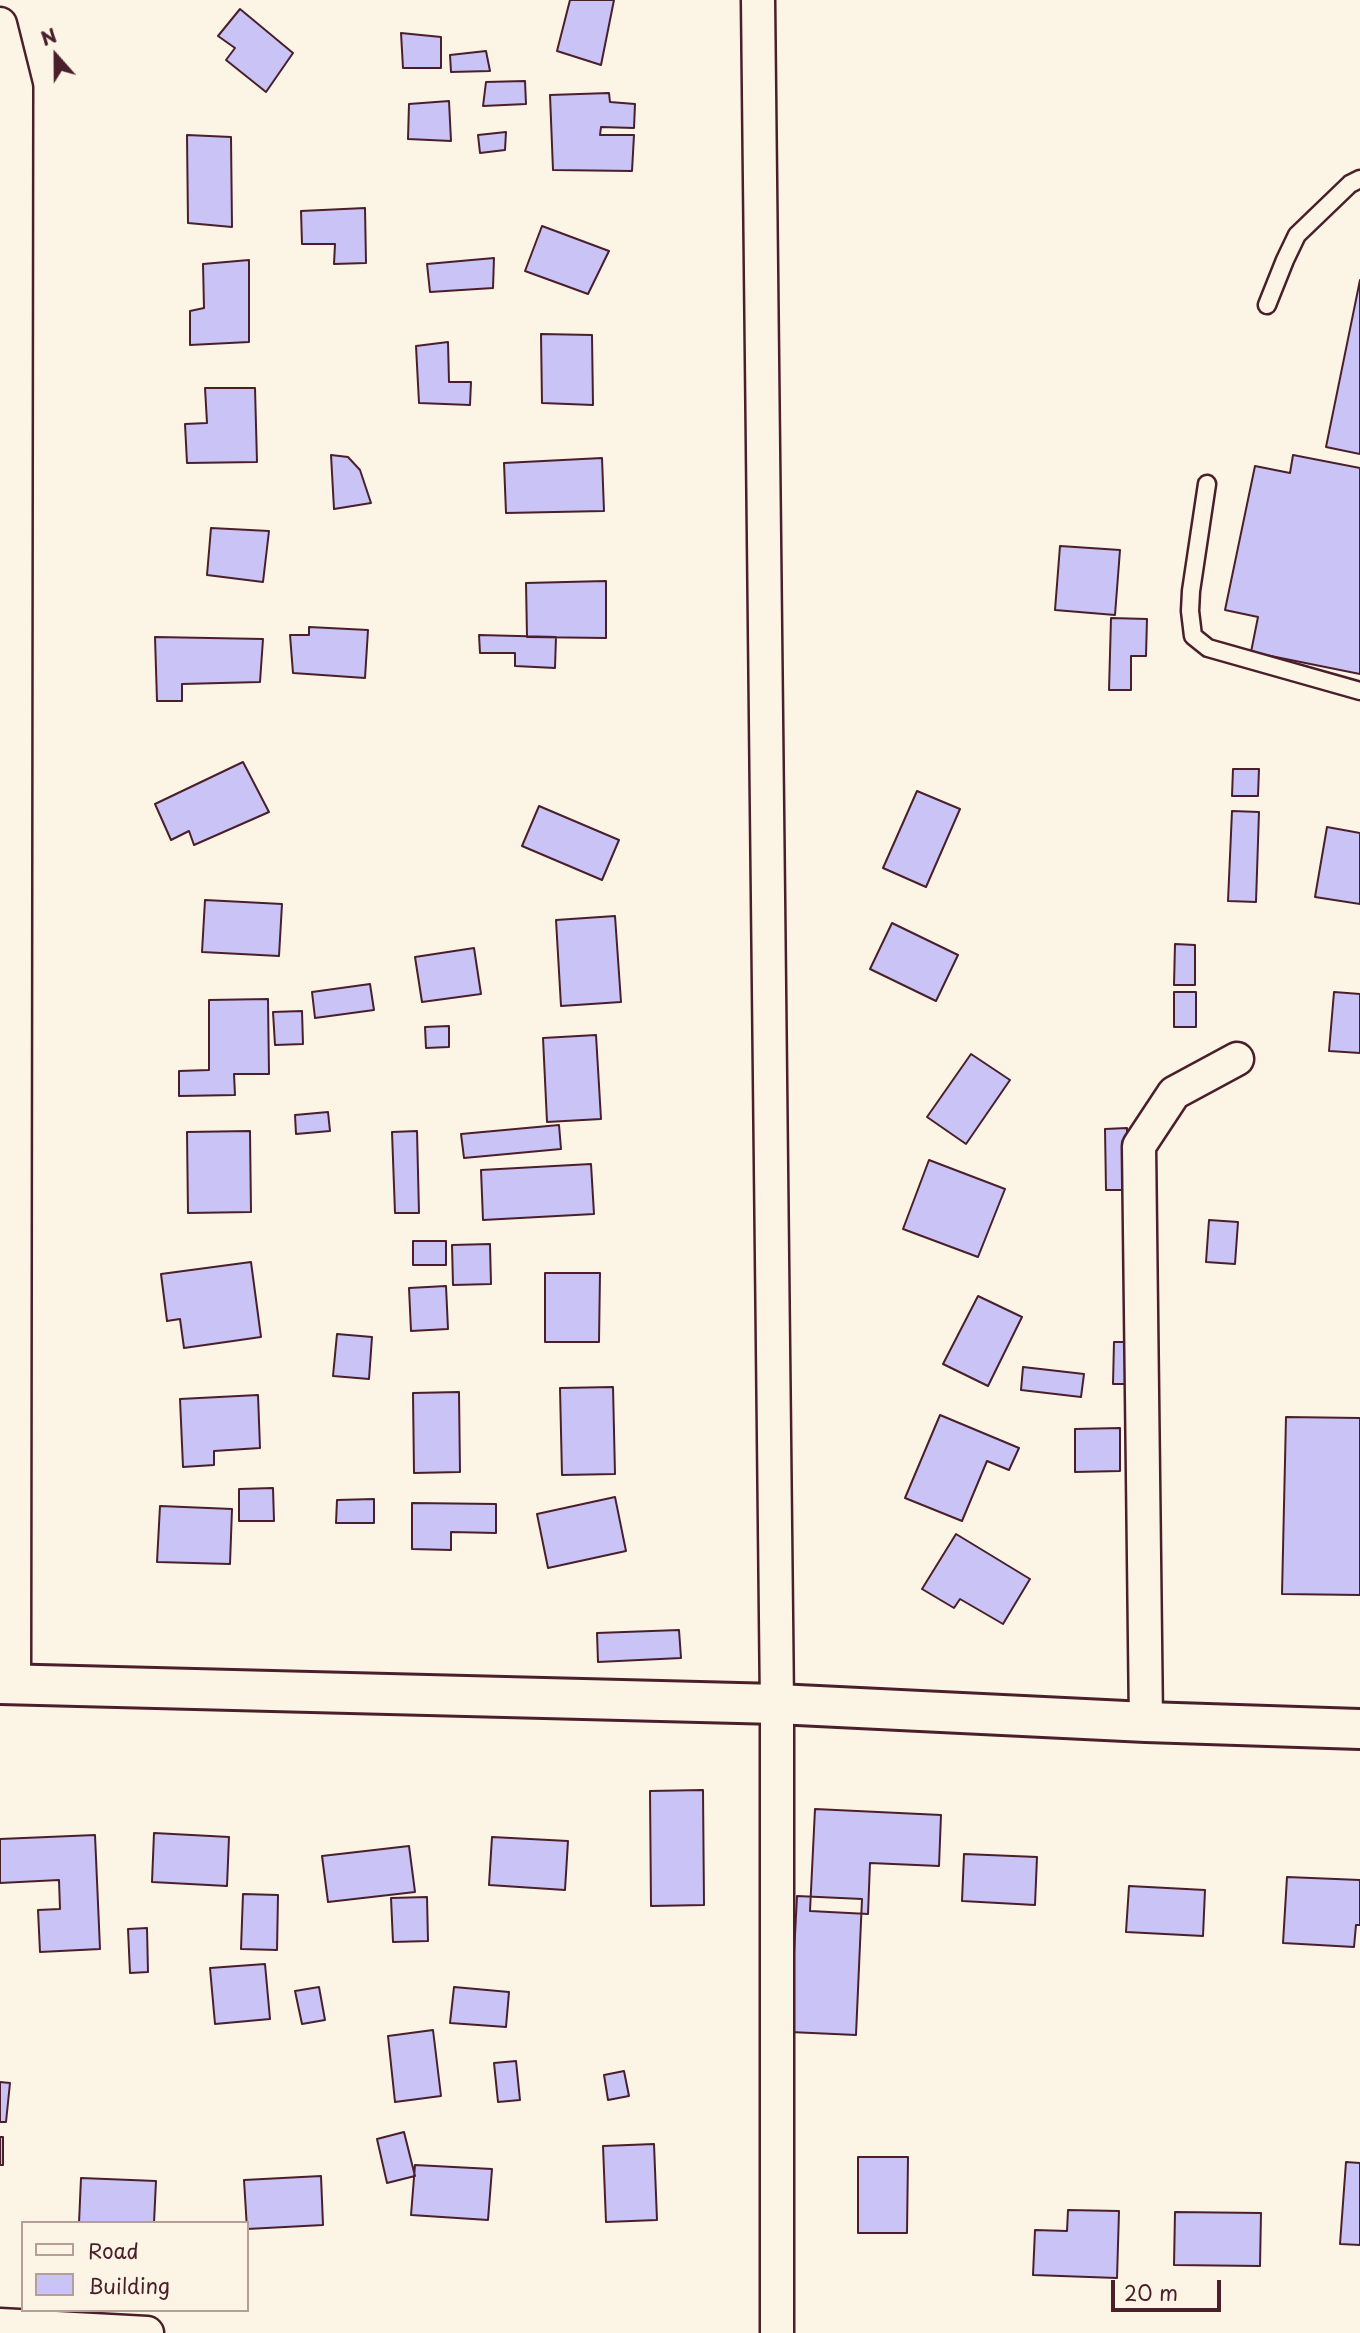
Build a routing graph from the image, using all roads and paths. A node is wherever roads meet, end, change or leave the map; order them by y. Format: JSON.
{"nodes":[{"id":1,"x":758,"y":0,"type":"edge"},
{"id":2,"x":0,"y":24,"type":"edge"},
{"id":3,"x":1360,"y":179,"type":"edge"},
{"id":4,"x":1267,"y":306,"type":"dead end"},
{"id":5,"x":1208,"y":484,"type":"dead end"},
{"id":6,"x":8,"y":682,"type":"edge"},
{"id":7,"x":1360,"y":691,"type":"edge"},
{"id":8,"x":1237,"y":1059,"type":"dead end"},
{"id":9,"x":7,"y":1685,"type":"edge"},
{"id":10,"x":777,"y":1704,"type":"junction"},
{"id":11,"x":1146,"y":1722,"type":"junction"},
{"id":12,"x":1360,"y":1729,"type":"edge"},
{"id":13,"x":0,"y":2325,"type":"edge"},
{"id":14,"x":147,"y":2333,"type":"edge"},
{"id":15,"x":777,"y":2333,"type":"edge"}],
"edges":[{"from":1,"to":10,"type":"street"},
{"from":2,"to":6,"type":"street"},
{"from":3,"to":4,"type":"lane"},
{"from":5,"to":7,"type":"lane"},
{"from":6,"to":9,"type":"street"},
{"from":8,"to":11,"type":"street"},
{"from":9,"to":10,"type":"street"},
{"from":10,"to":11,"type":"street"},
{"from":10,"to":15,"type":"street"},
{"from":11,"to":12,"type":"street"},
{"from":13,"to":14,"type":"street"}]}
